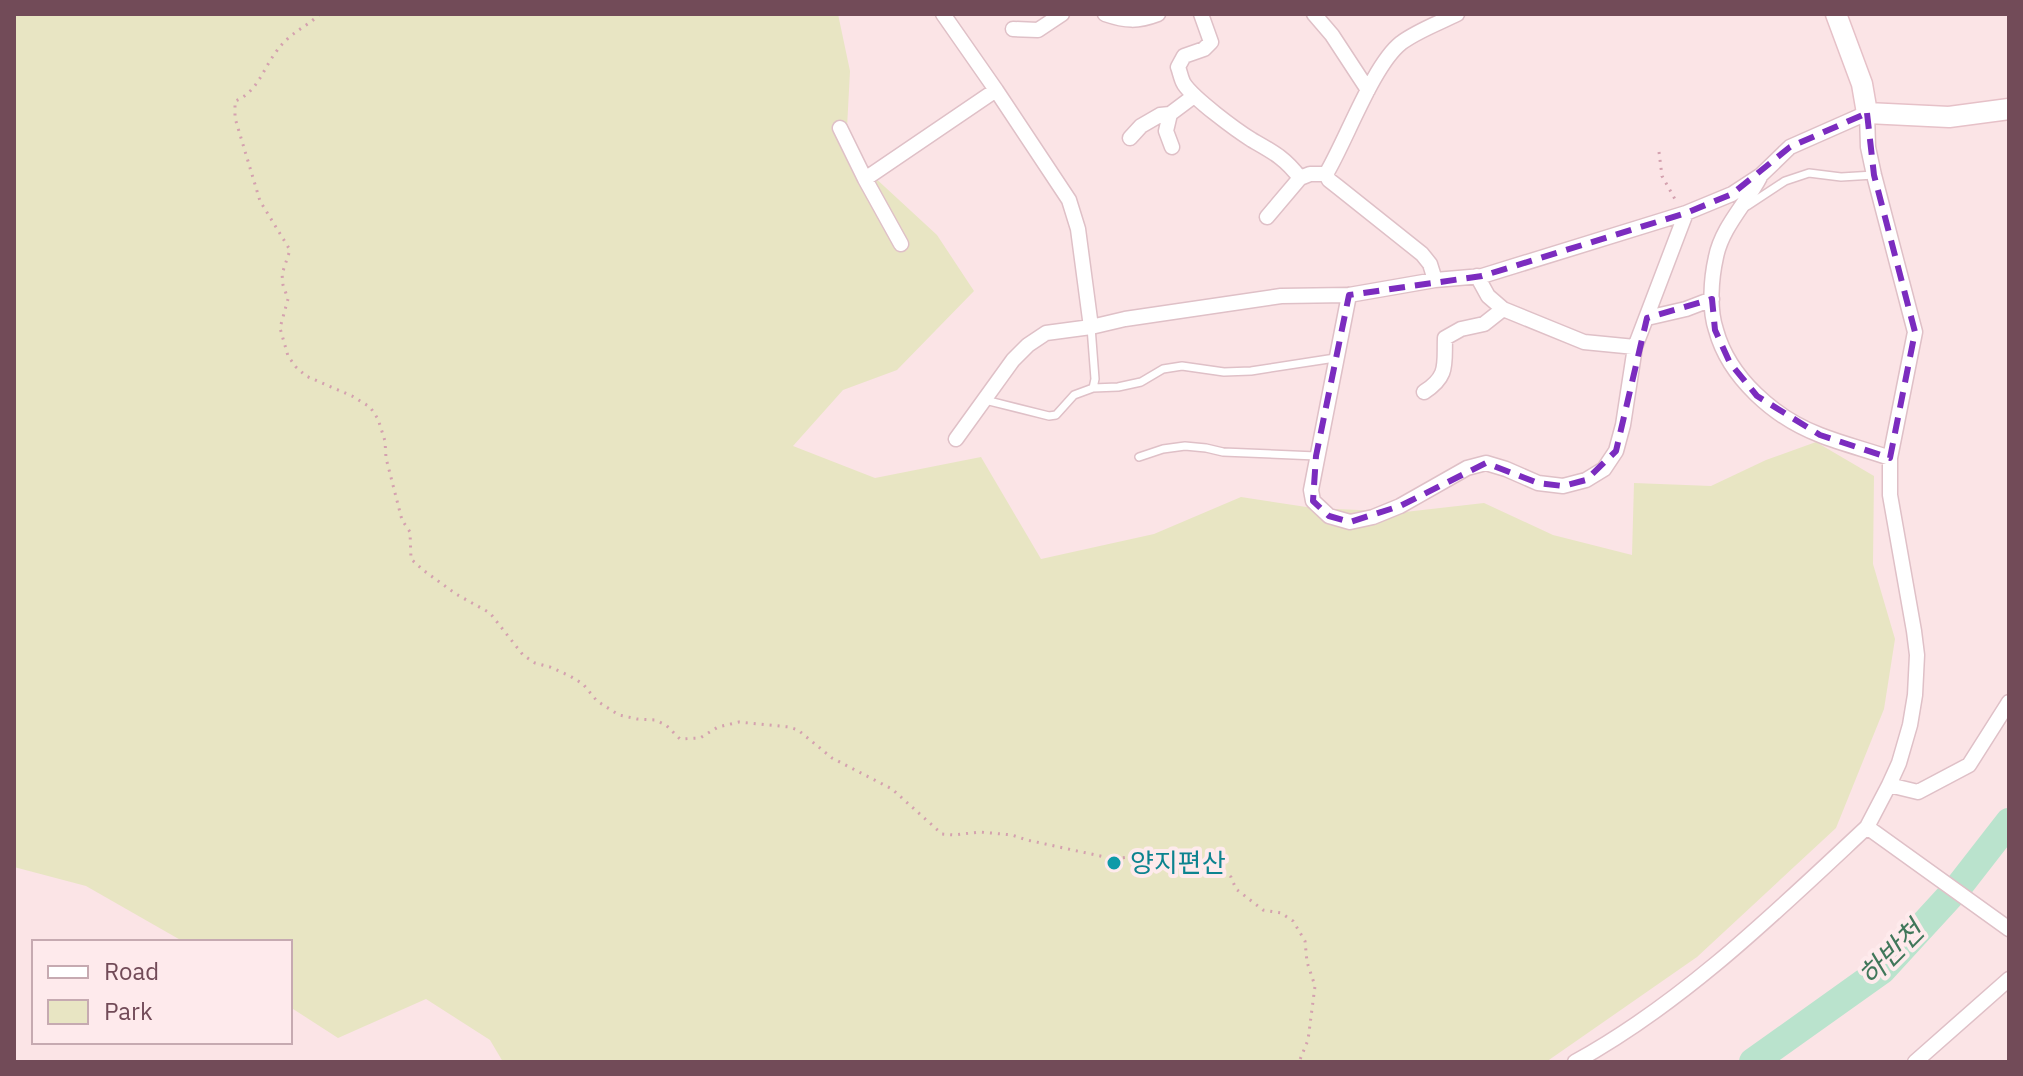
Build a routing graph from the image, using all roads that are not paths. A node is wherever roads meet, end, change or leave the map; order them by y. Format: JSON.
{"nodes":[{"id":1,"x":943,"y":14,"type":"edge"},
{"id":2,"x":1062,"y":14,"type":"edge"},
{"id":3,"x":1105,"y":14,"type":"edge"},
{"id":4,"x":1158,"y":14,"type":"edge"},
{"id":5,"x":1201,"y":14,"type":"edge"},
{"id":6,"x":1314,"y":14,"type":"edge"},
{"id":7,"x":1457,"y":14,"type":"edge"},
{"id":8,"x":1836,"y":14,"type":"edge"},
{"id":9,"x":1013,"y":29,"type":"dead end"},
{"id":10,"x":996,"y":90,"type":"junction"},
{"id":11,"x":1368,"y":90,"type":"junction"},
{"id":12,"x":1194,"y":96,"type":"junction"},
{"id":13,"x":2009,"y":109,"type":"edge"},
{"id":14,"x":1867,"y":113,"type":"junction"},
{"id":15,"x":1170,"y":114,"type":"junction"},
{"id":16,"x":840,"y":128,"type":"dead end"},
{"id":17,"x":1130,"y":138,"type":"dead end"},
{"id":18,"x":1172,"y":147,"type":"dead end"},
{"id":19,"x":1326,"y":174,"type":"junction"},
{"id":20,"x":1761,"y":175,"type":"junction"},
{"id":21,"x":1874,"y":175,"type":"junction"},
{"id":22,"x":1300,"y":178,"type":"junction"},
{"id":23,"x":865,"y":179,"type":"junction"},
{"id":24,"x":1686,"y":213,"type":"junction"},
{"id":25,"x":1736,"y":214,"type":"junction"},
{"id":26,"x":1267,"y":217,"type":"dead end"},
{"id":27,"x":901,"y":244,"type":"dead end"},
{"id":28,"x":1477,"y":276,"type":"junction"},
{"id":29,"x":1435,"y":280,"type":"junction"},
{"id":30,"x":1349,"y":295,"type":"junction"},
{"id":31,"x":1712,"y":299,"type":"junction"},
{"id":32,"x":1503,"y":309,"type":"junction"},
{"id":33,"x":1647,"y":318,"type":"junction"},
{"id":34,"x":1091,"y":327,"type":"junction"},
{"id":35,"x":1635,"y":347,"type":"junction"},
{"id":36,"x":1337,"y":358,"type":"junction"},
{"id":37,"x":1093,"y":388,"type":"junction"},
{"id":38,"x":1424,"y":392,"type":"dead end"},
{"id":39,"x":985,"y":400,"type":"junction"},
{"id":40,"x":956,"y":439,"type":"dead end"},
{"id":41,"x":1316,"y":456,"type":"junction"},
{"id":42,"x":1139,"y":457,"type":"dead end"},
{"id":43,"x":1890,"y":458,"type":"junction"},
{"id":44,"x":2009,"y":702,"type":"edge"},
{"id":45,"x":1889,"y":785,"type":"junction"},
{"id":46,"x":1867,"y":827,"type":"junction"},
{"id":47,"x":2009,"y":929,"type":"edge"},
{"id":48,"x":2009,"y":979,"type":"edge"},
{"id":49,"x":1575,"y":1062,"type":"edge"},
{"id":50,"x":1915,"y":1062,"type":"edge"}],
"edges":[{"from":1,"to":10,"type":"street"},
{"from":2,"to":9,"type":"street"},
{"from":3,"to":4,"type":"street"},
{"from":5,"to":12,"type":"street"},
{"from":6,"to":11,"type":"street"},
{"from":7,"to":11,"type":"street"},
{"from":8,"to":14,"type":"street"},
{"from":10,"to":23,"type":"street"},
{"from":10,"to":34,"type":"street"},
{"from":11,"to":19,"type":"street"},
{"from":12,"to":15,"type":"street"},
{"from":12,"to":22,"type":"street"},
{"from":13,"to":14,"type":"street"},
{"from":14,"to":20,"type":"street"},
{"from":14,"to":21,"type":"street"},
{"from":15,"to":17,"type":"street"},
{"from":15,"to":18,"type":"street"},
{"from":16,"to":23,"type":"street"},
{"from":19,"to":22,"type":"street"},
{"from":19,"to":29,"type":"street"},
{"from":20,"to":24,"type":"street"},
{"from":20,"to":25,"type":"street"},
{"from":21,"to":25,"type":"lane"},
{"from":21,"to":43,"type":"street"},
{"from":22,"to":26,"type":"street"},
{"from":23,"to":27,"type":"street"},
{"from":24,"to":28,"type":"street"},
{"from":24,"to":33,"type":"street"},
{"from":25,"to":31,"type":"street"},
{"from":28,"to":29,"type":"street"},
{"from":28,"to":32,"type":"street"},
{"from":29,"to":30,"type":"street"},
{"from":30,"to":34,"type":"street"},
{"from":30,"to":36,"type":"street"},
{"from":31,"to":33,"type":"street"},
{"from":31,"to":43,"type":"street"},
{"from":32,"to":35,"type":"street"},
{"from":32,"to":38,"type":"street"},
{"from":33,"to":35,"type":"street"},
{"from":34,"to":37,"type":"lane"},
{"from":34,"to":39,"type":"street"},
{"from":35,"to":41,"type":"street"},
{"from":36,"to":37,"type":"lane"},
{"from":36,"to":41,"type":"street"},
{"from":37,"to":39,"type":"lane"},
{"from":39,"to":40,"type":"street"},
{"from":41,"to":42,"type":"lane"},
{"from":43,"to":45,"type":"street"},
{"from":44,"to":45,"type":"street"},
{"from":45,"to":46,"type":"street"},
{"from":46,"to":47,"type":"street"},
{"from":46,"to":49,"type":"street"},
{"from":48,"to":50,"type":"street"}]}
